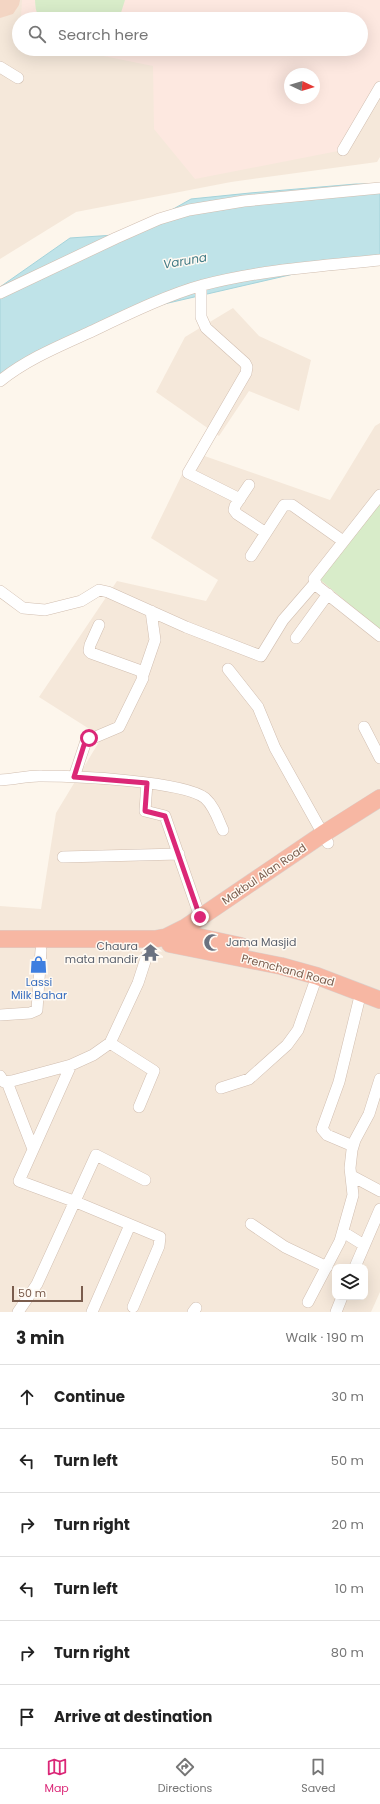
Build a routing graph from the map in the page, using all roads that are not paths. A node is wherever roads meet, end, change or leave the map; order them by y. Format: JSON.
{"nodes":[{"id":1,"x":0,"y":67,"type":"edge"},
{"id":2,"x":18,"y":78,"type":"dead end"},
{"id":3,"x":380,"y":87,"type":"edge"},
{"id":4,"x":343,"y":150,"type":"dead end"},
{"id":5,"x":380,"y":188,"type":"edge"},
{"id":6,"x":380,"y":260,"type":"edge"},
{"id":7,"x":201,"y":286,"type":"junction"},
{"id":8,"x":0,"y":293,"type":"edge"},
{"id":9,"x":0,"y":381,"type":"edge"},
{"id":10,"x":249,"y":485,"type":"dead end"},
{"id":11,"x":380,"y":495,"type":"edge"},
{"id":12,"x":240,"y":499,"type":"junction"},
{"id":13,"x":266,"y":533,"type":"junction"},
{"id":14,"x":343,"y":541,"type":"junction"},
{"id":15,"x":251,"y":556,"type":"dead end"},
{"id":16,"x":315,"y":583,"type":"junction"},
{"id":17,"x":0,"y":591,"type":"edge"},
{"id":18,"x":328,"y":594,"type":"junction"},
{"id":19,"x":151,"y":611,"type":"junction"},
{"id":20,"x":100,"y":625,"type":"dead end"},
{"id":21,"x":380,"y":636,"type":"edge"},
{"id":22,"x":296,"y":638,"type":"dead end"},
{"id":23,"x":228,"y":669,"type":"dead end"},
{"id":24,"x":143,"y":675,"type":"junction"},
{"id":25,"x":364,"y":727,"type":"dead end"},
{"id":26,"x":380,"y":758,"type":"edge"},
{"id":27,"x":74,"y":777,"type":"junction"},
{"id":28,"x":0,"y":780,"type":"edge"},
{"id":29,"x":147,"y":783,"type":"junction"},
{"id":30,"x":380,"y":798,"type":"edge"},
{"id":31,"x":380,"y":808,"type":"edge"},
{"id":32,"x":223,"y":830,"type":"dead end"},
{"id":33,"x":326,"y":838,"type":"junction"},
{"id":34,"x":179,"y":854,"type":"junction"},
{"id":35,"x":62,"y":857,"type":"dead end"},
{"id":36,"x":200,"y":917,"type":"junction"},
{"id":37,"x":190,"y":935,"type":"junction"},
{"id":38,"x":0,"y":939,"type":"edge"},
{"id":39,"x":170,"y":944,"type":"junction"},
{"id":40,"x":0,"y":949,"type":"edge"},
{"id":41,"x":149,"y":949,"type":"junction"},
{"id":42,"x":41,"y":950,"type":"junction"},
{"id":43,"x":317,"y":976,"type":"junction"},
{"id":44,"x":380,"y":987,"type":"edge"},
{"id":45,"x":361,"y":992,"type":"junction"},
{"id":46,"x":380,"y":1000,"type":"edge"},
{"id":47,"x":0,"y":1015,"type":"edge"},
{"id":48,"x":110,"y":1043,"type":"junction"},
{"id":49,"x":71,"y":1065,"type":"junction"},
{"id":50,"x":4,"y":1079,"type":"edge"},
{"id":51,"x":380,"y":1079,"type":"edge"},
{"id":52,"x":221,"y":1088,"type":"dead end"},
{"id":53,"x":140,"y":1107,"type":"dead end"},
{"id":54,"x":353,"y":1146,"type":"junction"},
{"id":55,"x":33,"y":1149,"type":"junction"},
{"id":56,"x":352,"y":1176,"type":"junction"},
{"id":57,"x":145,"y":1180,"type":"dead end"},
{"id":58,"x":380,"y":1191,"type":"edge"},
{"id":59,"x":76,"y":1202,"type":"junction"},
{"id":60,"x":380,"y":1210,"type":"edge"},
{"id":61,"x":251,"y":1224,"type":"dead end"},
{"id":62,"x":130,"y":1225,"type":"junction"},
{"id":63,"x":343,"y":1232,"type":"junction"},
{"id":64,"x":364,"y":1245,"type":"junction"},
{"id":65,"x":356,"y":1264,"type":"edge"},
{"id":66,"x":327,"y":1267,"type":"junction"},
{"id":67,"x":341,"y":1300,"type":"edge"},
{"id":68,"x":308,"y":1302,"type":"dead end"},
{"id":69,"x":133,"y":1307,"type":"dead end"},
{"id":70,"x":18,"y":1312,"type":"edge"},
{"id":71,"x":92,"y":1312,"type":"edge"},
{"id":72,"x":336,"y":1312,"type":"edge"}],
"edges":[{"from":1,"to":2,"type":"street"},
{"from":3,"to":4,"type":"street"},
{"from":5,"to":8,"type":"street"},
{"from":6,"to":7,"type":"street"},
{"from":7,"to":9,"type":"street"},
{"from":7,"to":12,"type":"street"},
{"from":10,"to":12,"type":"street"},
{"from":11,"to":14,"type":"street"},
{"from":12,"to":13,"type":"street"},
{"from":13,"to":14,"type":"street"},
{"from":13,"to":15,"type":"street"},
{"from":14,"to":16,"type":"street"},
{"from":16,"to":18,"type":"street"},
{"from":16,"to":19,"type":"street"},
{"from":17,"to":19,"type":"street"},
{"from":18,"to":21,"type":"street"},
{"from":18,"to":22,"type":"street"},
{"from":19,"to":24,"type":"street"},
{"from":20,"to":24,"type":"street"},
{"from":23,"to":33,"type":"street"},
{"from":24,"to":27,"type":"street"},
{"from":25,"to":26,"type":"street"},
{"from":27,"to":28,"type":"street"},
{"from":27,"to":29,"type":"street"},
{"from":29,"to":32,"type":"street"},
{"from":29,"to":34,"type":"street"},
{"from":30,"to":33,"type":"highway","name":"Makbul Alan Road"},
{"from":31,"to":33,"type":"highway","name":"Makbul Alan Road"},
{"from":33,"to":36,"type":"highway","name":"Makbul Alan Road"},
{"from":33,"to":37,"type":"highway","name":"Makbul Alan Road"},
{"from":34,"to":35,"type":"street"},
{"from":34,"to":36,"type":"street"},
{"from":36,"to":38,"type":"highway","name":"Makbul Alan Road"},
{"from":37,"to":39,"type":"highway","name":"Makbul Alan Road"},
{"from":37,"to":44,"type":"highway","name":"Premchand Road"},
{"from":39,"to":41,"type":"highway","name":"Makbul Alan Road"},
{"from":39,"to":43,"type":"highway","name":"Premchand Road"},
{"from":40,"to":42,"type":"highway","name":"Makbul Alan Road"},
{"from":41,"to":42,"type":"highway","name":"Makbul Alan Road"},
{"from":41,"to":48,"type":"street"},
{"from":42,"to":47,"type":"street"},
{"from":43,"to":45,"type":"highway","name":"Premchand Road"},
{"from":43,"to":52,"type":"street"},
{"from":45,"to":46,"type":"highway","name":"Premchand Road"},
{"from":45,"to":54,"type":"street"},
{"from":48,"to":49,"type":"street"},
{"from":48,"to":53,"type":"street"},
{"from":49,"to":50,"type":"street"},
{"from":49,"to":55,"type":"street"},
{"from":50,"to":55,"type":"street"},
{"from":51,"to":54,"type":"street"},
{"from":54,"to":56,"type":"street"},
{"from":55,"to":59,"type":"street"},
{"from":56,"to":58,"type":"street"},
{"from":56,"to":63,"type":"street"},
{"from":57,"to":59,"type":"street"},
{"from":59,"to":62,"type":"street"},
{"from":59,"to":70,"type":"street"},
{"from":60,"to":64,"type":"street"},
{"from":61,"to":66,"type":"street"},
{"from":62,"to":69,"type":"street"},
{"from":62,"to":71,"type":"street"},
{"from":63,"to":64,"type":"street"},
{"from":63,"to":66,"type":"street"},
{"from":64,"to":65,"type":"street"},
{"from":66,"to":68,"type":"street"},
{"from":67,"to":72,"type":"street"}]}
